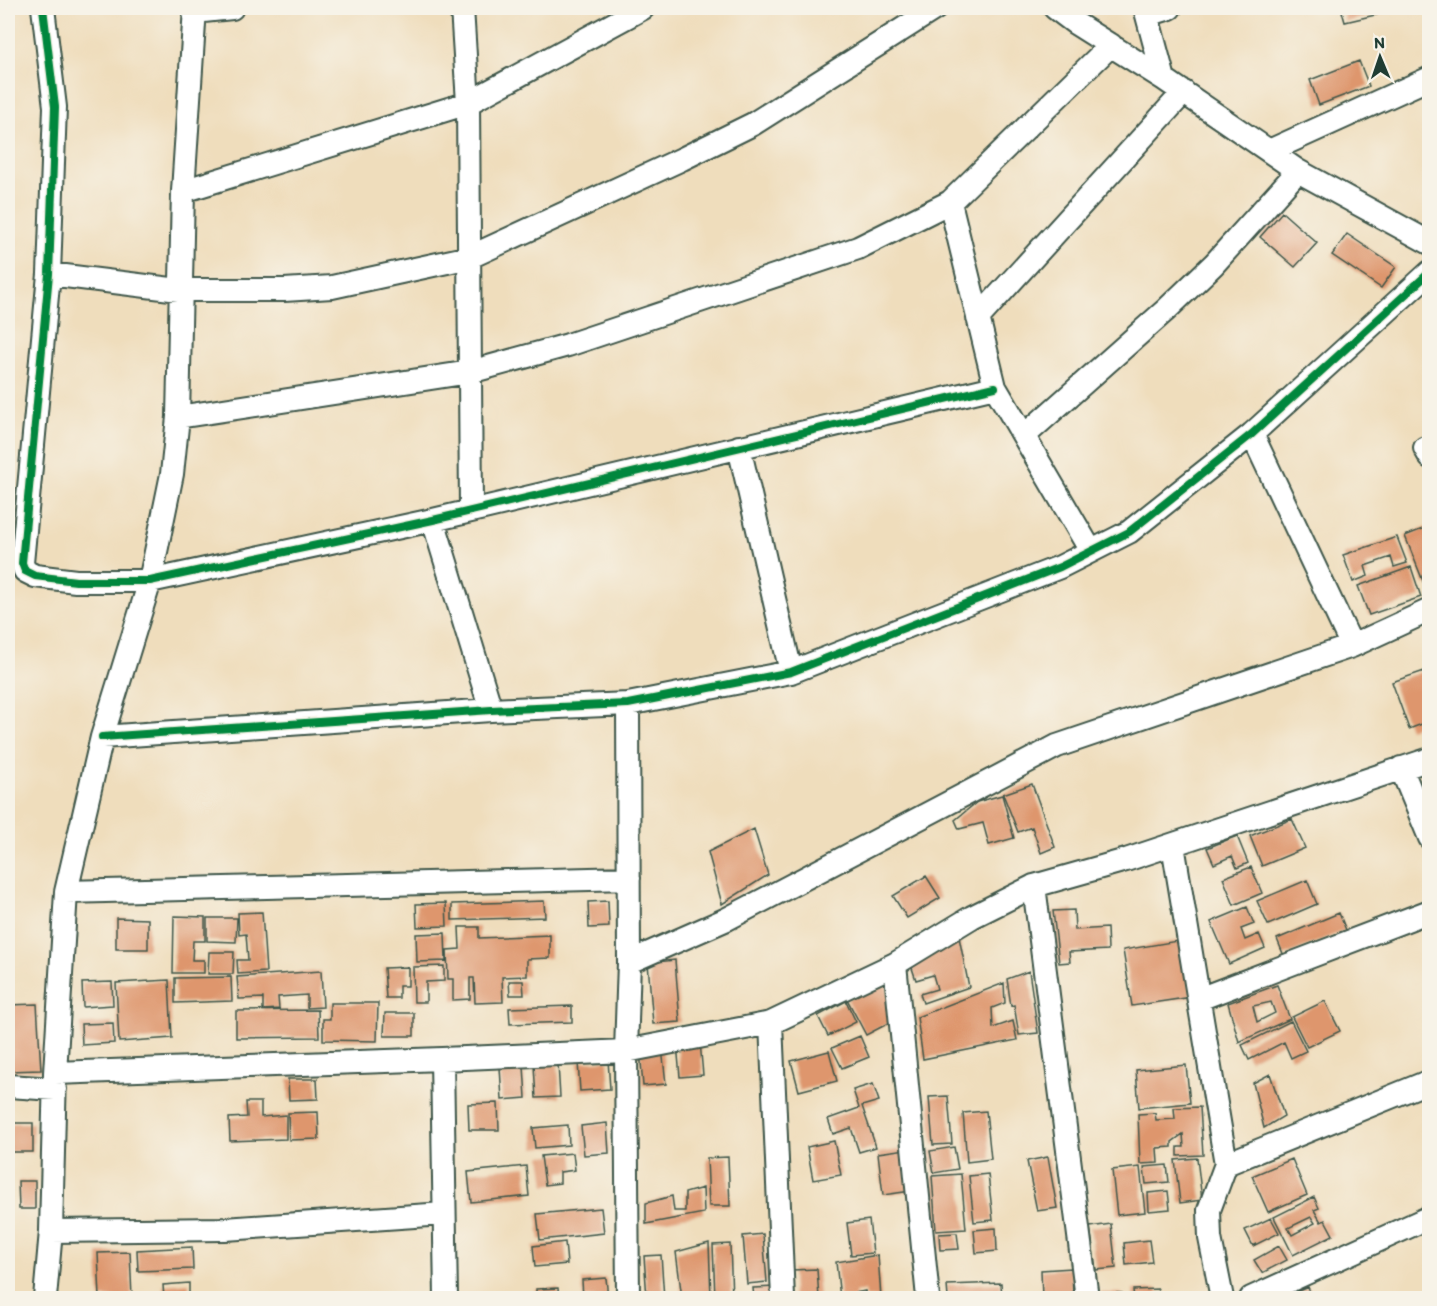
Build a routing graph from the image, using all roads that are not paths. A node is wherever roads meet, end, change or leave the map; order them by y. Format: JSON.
{"nodes":[{"id":1,"x":43,"y":8,"type":"edge"},
{"id":2,"x":232,"y":8,"type":"edge"},
{"id":3,"x":462,"y":8,"type":"edge"},
{"id":4,"x":643,"y":8,"type":"edge"},
{"id":5,"x":936,"y":8,"type":"edge"},
{"id":6,"x":1054,"y":8,"type":"edge"},
{"id":7,"x":1170,"y":8,"type":"edge"},
{"id":8,"x":194,"y":10,"type":"edge"},
{"id":9,"x":1146,"y":11,"type":"edge"},
{"id":10,"x":1111,"y":45,"type":"junction"},
{"id":11,"x":1430,"y":78,"type":"edge"},
{"id":12,"x":1164,"y":79,"type":"junction"},
{"id":13,"x":1184,"y":92,"type":"junction"},
{"id":14,"x":468,"y":103,"type":"junction"},
{"id":15,"x":1269,"y":151,"type":"junction"},
{"id":16,"x":1298,"y":171,"type":"junction"},
{"id":17,"x":183,"y":191,"type":"junction"},
{"id":18,"x":950,"y":202,"type":"junction"},
{"id":19,"x":1430,"y":243,"type":"edge"},
{"id":20,"x":470,"y":257,"type":"junction"},
{"id":21,"x":1430,"y":272,"type":"edge"},
{"id":22,"x":49,"y":274,"type":"junction"},
{"id":23,"x":179,"y":290,"type":"junction"},
{"id":24,"x":978,"y":318,"type":"junction"},
{"id":25,"x":470,"y":372,"type":"junction"},
{"id":26,"x":995,"y":387,"type":"junction"},
{"id":27,"x":178,"y":417,"type":"junction"},
{"id":28,"x":1252,"y":434,"type":"junction"},
{"id":29,"x":1024,"y":436,"type":"junction"},
{"id":30,"x":739,"y":447,"type":"junction"},
{"id":31,"x":471,"y":510,"type":"junction"},
{"id":32,"x":433,"y":520,"type":"junction"},
{"id":33,"x":1091,"y":551,"type":"junction"},
{"id":34,"x":150,"y":580,"type":"junction"},
{"id":35,"x":1430,"y":610,"type":"edge"},
{"id":36,"x":1352,"y":646,"type":"junction"},
{"id":37,"x":791,"y":672,"type":"junction"},
{"id":38,"x":628,"y":704,"type":"junction"},
{"id":39,"x":491,"y":710,"type":"junction"},
{"id":40,"x":102,"y":737,"type":"junction"},
{"id":41,"x":1430,"y":759,"type":"edge"},
{"id":42,"x":1401,"y":768,"type":"junction"},
{"id":43,"x":1430,"y":838,"type":"edge"},
{"id":44,"x":1173,"y":845,"type":"junction"},
{"id":45,"x":629,"y":878,"type":"junction"},
{"id":46,"x":1034,"y":886,"type":"junction"},
{"id":47,"x":66,"y":892,"type":"junction"},
{"id":48,"x":1430,"y":910,"type":"edge"},
{"id":49,"x":629,"y":962,"type":"junction"},
{"id":50,"x":895,"y":964,"type":"junction"},
{"id":51,"x":1199,"y":999,"type":"junction"},
{"id":52,"x":771,"y":1023,"type":"junction"},
{"id":53,"x":626,"y":1051,"type":"junction"},
{"id":54,"x":442,"y":1059,"type":"junction"},
{"id":55,"x":55,"y":1081,"type":"junction"},
{"id":56,"x":1430,"y":1081,"type":"edge"},
{"id":57,"x":8,"y":1086,"type":"edge"},
{"id":58,"x":1226,"y":1164,"type":"junction"},
{"id":59,"x":444,"y":1214,"type":"junction"},
{"id":60,"x":1430,"y":1217,"type":"edge"},
{"id":61,"x":51,"y":1231,"type":"junction"},
{"id":62,"x":45,"y":1299,"type":"edge"},
{"id":63,"x":446,"y":1299,"type":"edge"},
{"id":64,"x":628,"y":1299,"type":"edge"},
{"id":65,"x":783,"y":1299,"type":"edge"},
{"id":66,"x":928,"y":1299,"type":"edge"},
{"id":67,"x":1087,"y":1299,"type":"edge"},
{"id":68,"x":1222,"y":1299,"type":"edge"},
{"id":69,"x":1251,"y":1299,"type":"edge"}],
"edges":[{"from":1,"to":22,"type":"street"},
{"from":2,"to":8,"type":"street"},
{"from":3,"to":14,"type":"street"},
{"from":4,"to":14,"type":"street"},
{"from":5,"to":20,"type":"street"},
{"from":6,"to":10,"type":"street"},
{"from":7,"to":9,"type":"street"},
{"from":8,"to":17,"type":"street"},
{"from":9,"to":12,"type":"street"},
{"from":10,"to":12,"type":"street"},
{"from":10,"to":18,"type":"street"},
{"from":11,"to":15,"type":"street"},
{"from":12,"to":13,"type":"street"},
{"from":13,"to":15,"type":"street"},
{"from":13,"to":24,"type":"street"},
{"from":14,"to":17,"type":"street"},
{"from":14,"to":20,"type":"street"},
{"from":15,"to":16,"type":"street"},
{"from":16,"to":19,"type":"street"},
{"from":16,"to":29,"type":"street"},
{"from":17,"to":23,"type":"street"},
{"from":18,"to":24,"type":"street"},
{"from":18,"to":25,"type":"street"},
{"from":20,"to":23,"type":"street"},
{"from":20,"to":25,"type":"street"},
{"from":21,"to":28,"type":"street"},
{"from":22,"to":23,"type":"street"},
{"from":22,"to":34,"type":"street"},
{"from":23,"to":27,"type":"street"},
{"from":24,"to":26,"type":"street"},
{"from":25,"to":27,"type":"street"},
{"from":25,"to":31,"type":"street"},
{"from":26,"to":29,"type":"street"},
{"from":26,"to":30,"type":"street"},
{"from":27,"to":34,"type":"street"},
{"from":28,"to":33,"type":"street"},
{"from":28,"to":36,"type":"street"},
{"from":29,"to":33,"type":"street"},
{"from":30,"to":31,"type":"street"},
{"from":30,"to":37,"type":"street"},
{"from":31,"to":32,"type":"street"},
{"from":32,"to":34,"type":"street"},
{"from":32,"to":39,"type":"street"},
{"from":33,"to":37,"type":"street"},
{"from":34,"to":40,"type":"street"},
{"from":35,"to":36,"type":"street"},
{"from":36,"to":49,"type":"street"},
{"from":37,"to":38,"type":"street"},
{"from":38,"to":39,"type":"street"},
{"from":38,"to":45,"type":"street"},
{"from":39,"to":40,"type":"street"},
{"from":40,"to":47,"type":"street"},
{"from":41,"to":42,"type":"street"},
{"from":42,"to":43,"type":"street"},
{"from":42,"to":44,"type":"street"},
{"from":44,"to":46,"type":"street"},
{"from":44,"to":51,"type":"street"},
{"from":45,"to":47,"type":"street"},
{"from":45,"to":49,"type":"street"},
{"from":46,"to":50,"type":"street"},
{"from":46,"to":67,"type":"street"},
{"from":47,"to":55,"type":"street"},
{"from":48,"to":51,"type":"street"},
{"from":49,"to":53,"type":"street"},
{"from":50,"to":52,"type":"street"},
{"from":50,"to":66,"type":"street"},
{"from":51,"to":58,"type":"street"},
{"from":52,"to":53,"type":"street"},
{"from":52,"to":65,"type":"street"},
{"from":53,"to":54,"type":"street"},
{"from":53,"to":64,"type":"street"},
{"from":54,"to":55,"type":"street"},
{"from":54,"to":59,"type":"street"},
{"from":55,"to":57,"type":"street"},
{"from":55,"to":61,"type":"street"},
{"from":56,"to":58,"type":"street"},
{"from":58,"to":68,"type":"street"},
{"from":59,"to":61,"type":"street"},
{"from":59,"to":63,"type":"street"},
{"from":60,"to":69,"type":"street"},
{"from":61,"to":62,"type":"street"}]}
